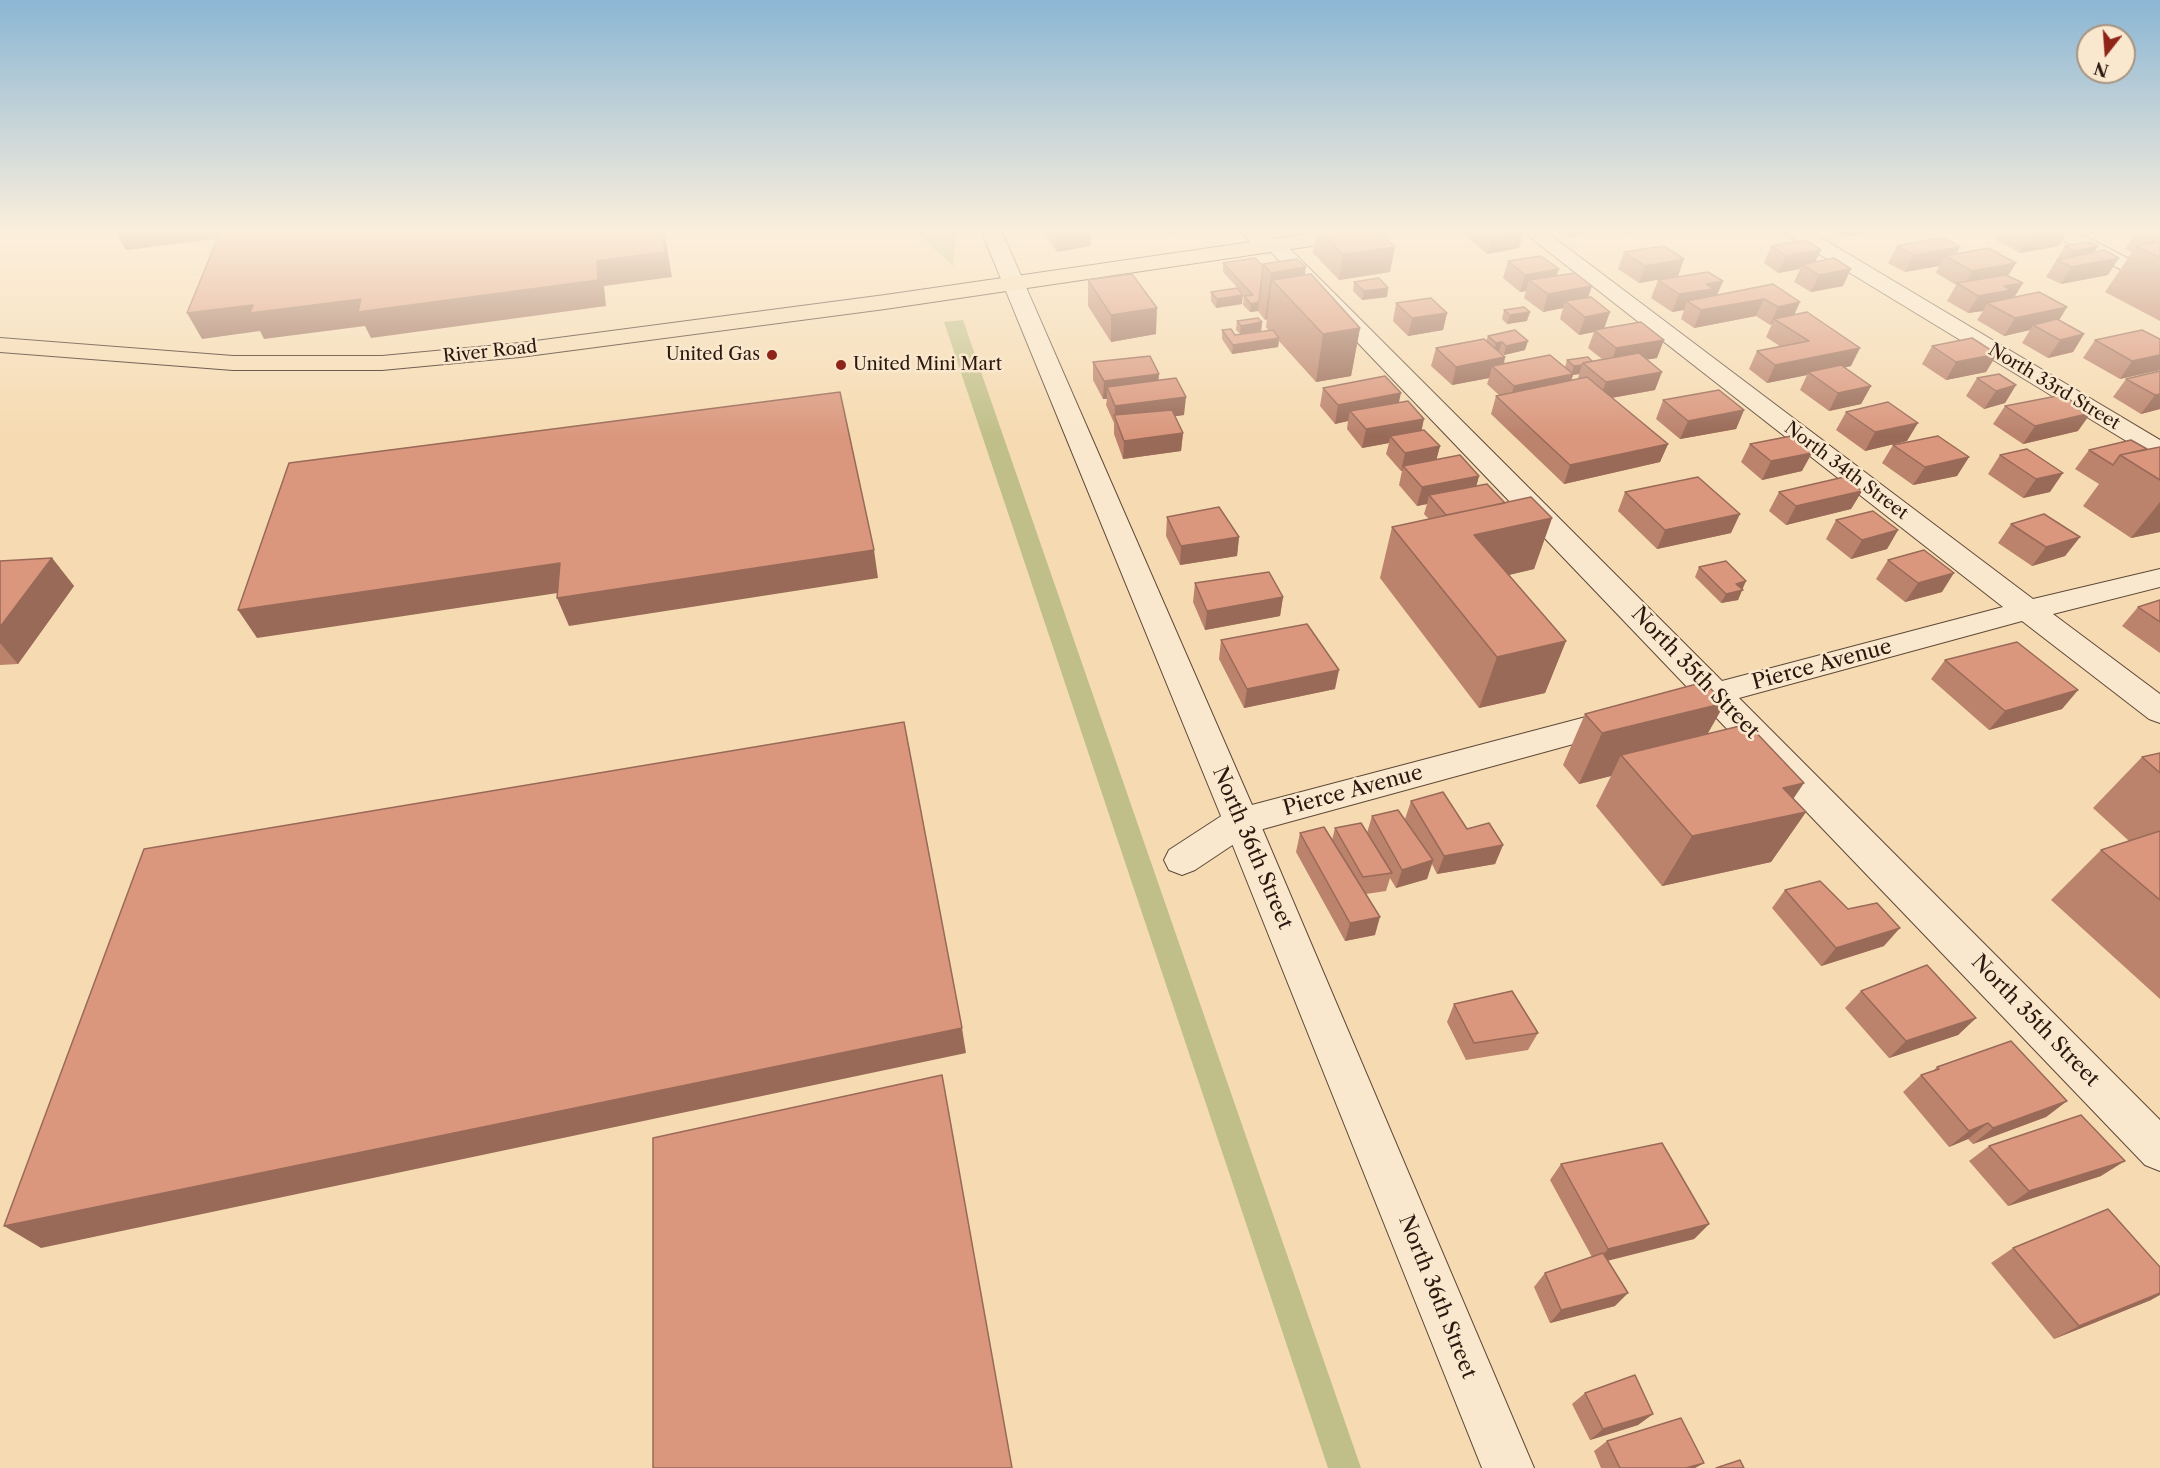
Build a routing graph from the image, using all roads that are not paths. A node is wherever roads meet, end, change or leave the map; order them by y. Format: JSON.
{"nodes":[{"id":1,"x":905,"y":299,"type":"edge"},
{"id":2,"x":1019,"y":299,"type":"edge"},
{"id":3,"x":1327,"y":299,"type":"edge"},
{"id":4,"x":1620,"y":299,"type":"edge"},
{"id":5,"x":1906,"y":299,"type":"edge"},
{"id":6,"x":0,"y":345,"type":"edge"},
{"id":7,"x":2160,"y":451,"type":"edge"},
{"id":8,"x":2160,"y":578,"type":"edge"},
{"id":9,"x":2028,"y":610,"type":"junction"},
{"id":10,"x":1716,"y":694,"type":"junction"},
{"id":11,"x":1675,"y":705,"type":"edge"},
{"id":12,"x":2160,"y":711,"type":"edge"},
{"id":13,"x":1644,"y":713,"type":"edge"},
{"id":14,"x":1241,"y":821,"type":"junction"},
{"id":15,"x":1182,"y":860,"type":"dead end"},
{"id":16,"x":2160,"y":1150,"type":"edge"},
{"id":17,"x":1508,"y":1468,"type":"edge"}],
"edges":[{"from":1,"to":6,"type":"main road","name":"River Road"},
{"from":2,"to":14,"type":"street","name":"North 36th Street"},
{"from":3,"to":10,"type":"street","name":"North 35th Street"},
{"from":4,"to":9,"type":"street","name":"North 34th Street"},
{"from":5,"to":7,"type":"street","name":"North 33rd Street"},
{"from":8,"to":9,"type":"street","name":"Pierce Avenue"},
{"from":9,"to":10,"type":"street","name":"Pierce Avenue"},
{"from":9,"to":12,"type":"street","name":"North 34th Street"},
{"from":10,"to":11,"type":"street","name":"Pierce Avenue"},
{"from":10,"to":16,"type":"street","name":"North 35th Street"},
{"from":13,"to":14,"type":"street","name":"Pierce Avenue"},
{"from":14,"to":15,"type":"street","name":"Pierce Avenue"},
{"from":14,"to":17,"type":"street","name":"North 36th Street"}]}
